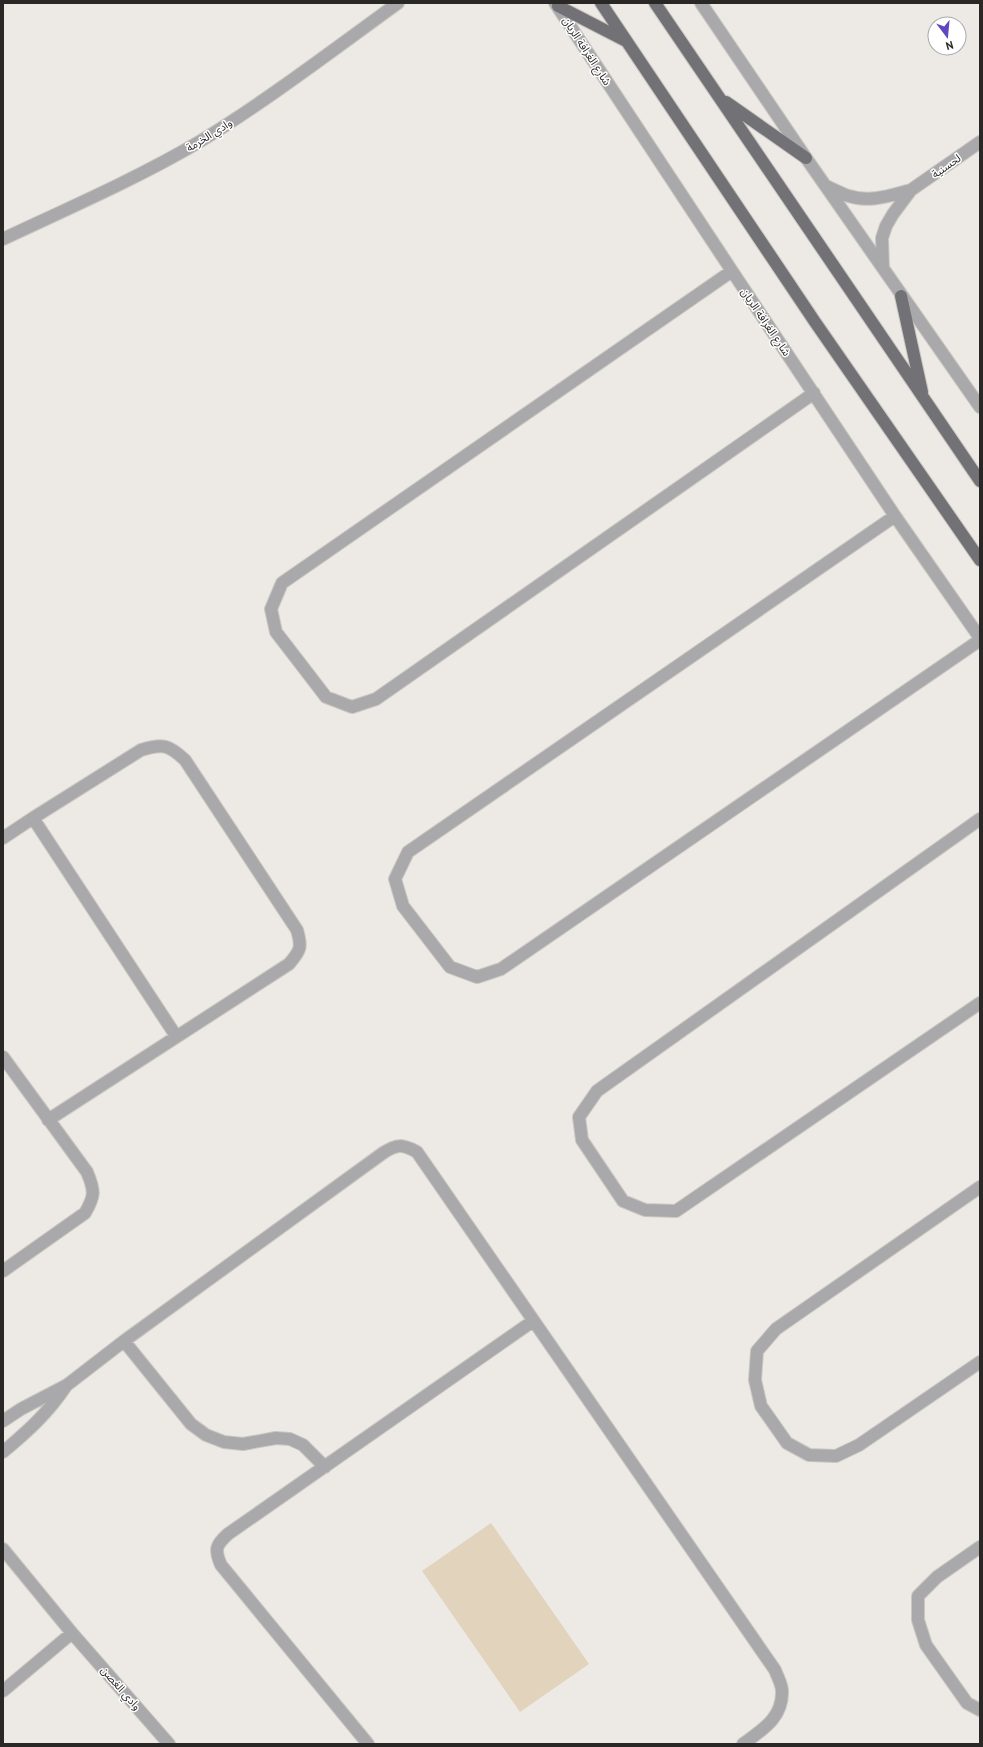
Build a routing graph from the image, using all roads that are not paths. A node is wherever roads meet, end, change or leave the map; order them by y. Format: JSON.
{"nodes":[{"id":1,"x":398,"y":3,"type":"edge"},
{"id":2,"x":601,"y":3,"type":"edge"},
{"id":3,"x":655,"y":3,"type":"edge"},
{"id":4,"x":700,"y":3,"type":"edge"},
{"id":5,"x":556,"y":5,"type":"edge"},
{"id":6,"x":628,"y":42,"type":"junction"},
{"id":7,"x":720,"y":98,"type":"junction"},
{"id":8,"x":980,"y":142,"type":"edge"},
{"id":9,"x":806,"y":158,"type":"junction"},
{"id":10,"x":826,"y":186,"type":"junction"},
{"id":11,"x":911,"y":190,"type":"junction"},
{"id":12,"x":3,"y":239,"type":"edge"},
{"id":13,"x":884,"y":268,"type":"junction"},
{"id":14,"x":732,"y":271,"type":"junction"},
{"id":15,"x":901,"y":296,"type":"junction"},
{"id":16,"x":814,"y":393,"type":"junction"},
{"id":17,"x":924,"y":399,"type":"junction"},
{"id":18,"x":980,"y":405,"type":"edge"},
{"id":19,"x":980,"y":481,"type":"edge"},
{"id":20,"x":895,"y":516,"type":"junction"},
{"id":21,"x":980,"y":560,"type":"edge"},
{"id":22,"x":980,"y":639,"type":"edge"},
{"id":23,"x":33,"y":818,"type":"junction"},
{"id":24,"x":980,"y":819,"type":"edge"},
{"id":25,"x":3,"y":838,"type":"edge"},
{"id":26,"x":980,"y":1003,"type":"edge"},
{"id":27,"x":176,"y":1036,"type":"junction"},
{"id":28,"x":3,"y":1058,"type":"edge"},
{"id":29,"x":48,"y":1120,"type":"junction"},
{"id":30,"x":980,"y":1187,"type":"edge"},
{"id":31,"x":3,"y":1271,"type":"edge"},
{"id":32,"x":533,"y":1321,"type":"junction"},
{"id":33,"x":124,"y":1341,"type":"junction"},
{"id":34,"x":980,"y":1362,"type":"edge"},
{"id":35,"x":66,"y":1385,"type":"junction"},
{"id":36,"x":3,"y":1421,"type":"edge"},
{"id":37,"x":3,"y":1452,"type":"edge"},
{"id":38,"x":325,"y":1467,"type":"junction"},
{"id":39,"x":980,"y":1546,"type":"edge"},
{"id":40,"x":3,"y":1549,"type":"edge"},
{"id":41,"x":72,"y":1633,"type":"junction"},
{"id":42,"x":3,"y":1691,"type":"edge"},
{"id":43,"x":980,"y":1710,"type":"edge"},
{"id":44,"x":169,"y":1744,"type":"edge"},
{"id":45,"x":368,"y":1744,"type":"edge"},
{"id":46,"x":743,"y":1744,"type":"edge"}],
"edges":[{"from":1,"to":12,"type":"street","name":"وادي الخرمة"},
{"from":2,"to":6,"type":"main road"},
{"from":3,"to":7,"type":"main road"},
{"from":4,"to":9,"type":"street"},
{"from":5,"to":6,"type":"main road"},
{"from":5,"to":14,"type":"street","name":"شارع الغرافة الريان"},
{"from":6,"to":21,"type":"main road"},
{"from":7,"to":9,"type":"main road"},
{"from":7,"to":17,"type":"main road"},
{"from":8,"to":11,"type":"street","name":"لحسنية"},
{"from":9,"to":10,"type":"street"},
{"from":10,"to":11,"type":"street","name":"لحسنية"},
{"from":10,"to":13,"type":"street"},
{"from":11,"to":13,"type":"street","name":"لحسنية"},
{"from":13,"to":15,"type":"street"},
{"from":14,"to":16,"type":"street","name":"شارع الغرافة الريان"},
{"from":14,"to":16,"type":"street"},
{"from":15,"to":17,"type":"main road"},
{"from":15,"to":18,"type":"street"},
{"from":16,"to":20,"type":"street","name":"شارع الغرافة الريان"},
{"from":17,"to":19,"type":"main road"},
{"from":20,"to":22,"type":"street","name":"شارع الغرافة الريان"},
{"from":20,"to":22,"type":"street"},
{"from":23,"to":25,"type":"street"},
{"from":23,"to":27,"type":"street"},
{"from":23,"to":27,"type":"street"},
{"from":24,"to":26,"type":"street"},
{"from":27,"to":29,"type":"street"},
{"from":28,"to":29,"type":"street"},
{"from":29,"to":31,"type":"street"},
{"from":30,"to":34,"type":"street"},
{"from":32,"to":33,"type":"street"},
{"from":32,"to":38,"type":"street"},
{"from":32,"to":46,"type":"street"},
{"from":33,"to":35,"type":"street"},
{"from":33,"to":38,"type":"street"},
{"from":35,"to":36,"type":"street"},
{"from":35,"to":37,"type":"street"},
{"from":38,"to":45,"type":"street"},
{"from":39,"to":43,"type":"street"},
{"from":40,"to":41,"type":"street","name":"وادي الغصن"},
{"from":41,"to":42,"type":"street"},
{"from":41,"to":44,"type":"street","name":"وادي الغصن"}]}
